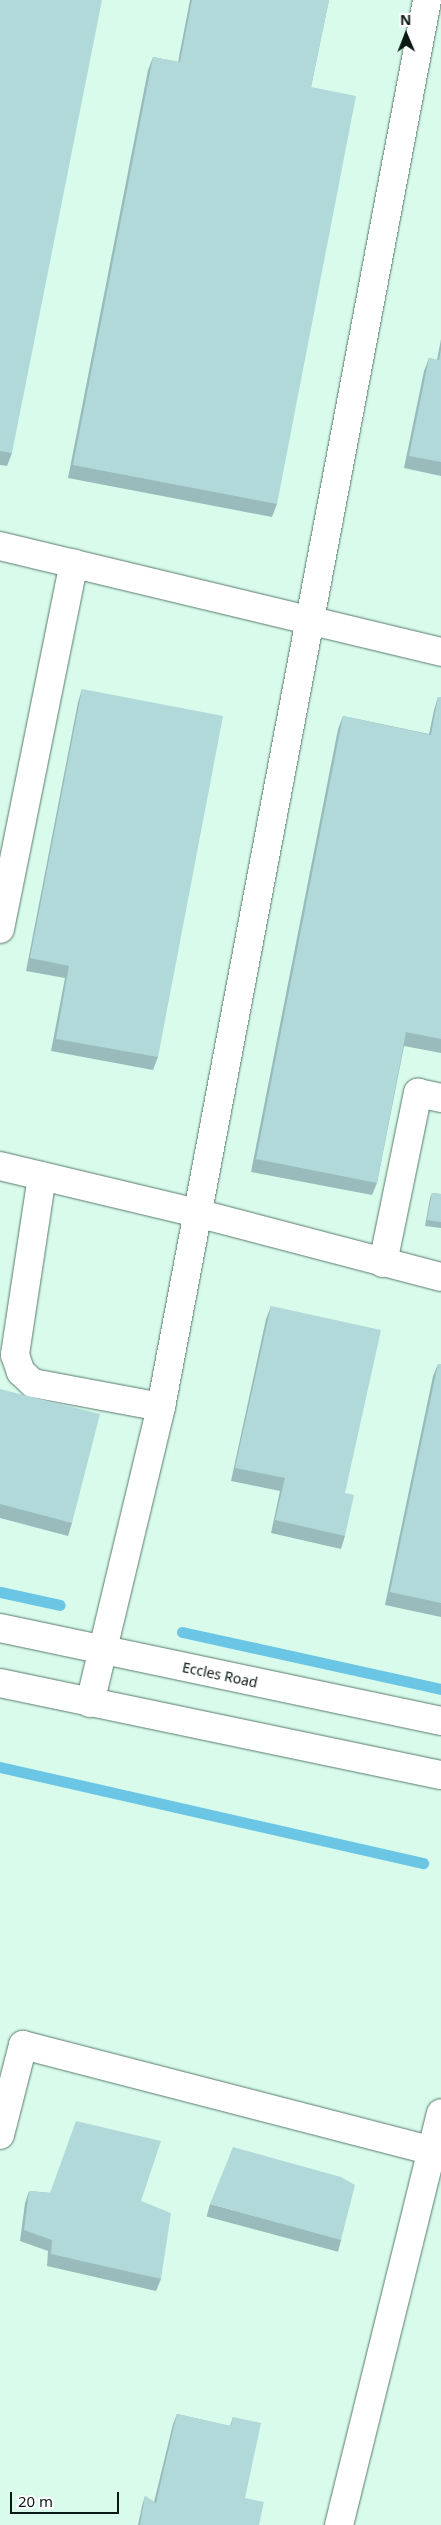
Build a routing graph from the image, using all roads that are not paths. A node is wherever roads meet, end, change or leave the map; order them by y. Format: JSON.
{"nodes":[{"id":1,"x":427,"y":0,"type":"edge"},
{"id":2,"x":0,"y":546,"type":"edge"},
{"id":3,"x":74,"y":563,"type":"junction"},
{"id":4,"x":308,"y":620,"type":"junction"},
{"id":5,"x":441,"y":652,"type":"edge"},
{"id":6,"x":0,"y":928,"type":"edge"},
{"id":7,"x":441,"y":1098,"type":"edge"},
{"id":8,"x":0,"y":1166,"type":"edge"},
{"id":9,"x":42,"y":1176,"type":"junction"},
{"id":10,"x":197,"y":1213,"type":"junction"},
{"id":11,"x":383,"y":1263,"type":"junction"},
{"id":12,"x":441,"y":1277,"type":"edge"},
{"id":13,"x":161,"y":1407,"type":"junction"},
{"id":14,"x":0,"y":1628,"type":"edge"},
{"id":15,"x":102,"y":1651,"type":"junction"},
{"id":16,"x":0,"y":1683,"type":"edge"},
{"id":17,"x":90,"y":1703,"type":"junction"},
{"id":18,"x":441,"y":1721,"type":"edge"},
{"id":19,"x":441,"y":1775,"type":"edge"},
{"id":20,"x":441,"y":2113,"type":"edge"},
{"id":21,"x":0,"y":2135,"type":"edge"},
{"id":22,"x":437,"y":2152,"type":"edge"},
{"id":23,"x":339,"y":2525,"type":"edge"}],
"edges":[{"from":1,"to":4,"type":"street"},
{"from":2,"to":3,"type":"street"},
{"from":3,"to":4,"type":"street"},
{"from":3,"to":6,"type":"street"},
{"from":4,"to":5,"type":"street"},
{"from":4,"to":10,"type":"street"},
{"from":7,"to":11,"type":"street"},
{"from":8,"to":9,"type":"street"},
{"from":9,"to":10,"type":"street"},
{"from":9,"to":13,"type":"street"},
{"from":10,"to":11,"type":"street"},
{"from":10,"to":13,"type":"street"},
{"from":11,"to":12,"type":"street"},
{"from":13,"to":15,"type":"street"},
{"from":14,"to":15,"type":"street","name":"Eccles Road"},
{"from":15,"to":17,"type":"street"},
{"from":15,"to":18,"type":"street","name":"Eccles Road"},
{"from":16,"to":17,"type":"street"},
{"from":17,"to":19,"type":"street"},
{"from":20,"to":22,"type":"street"},
{"from":21,"to":22,"type":"street"},
{"from":22,"to":23,"type":"street"}]}
